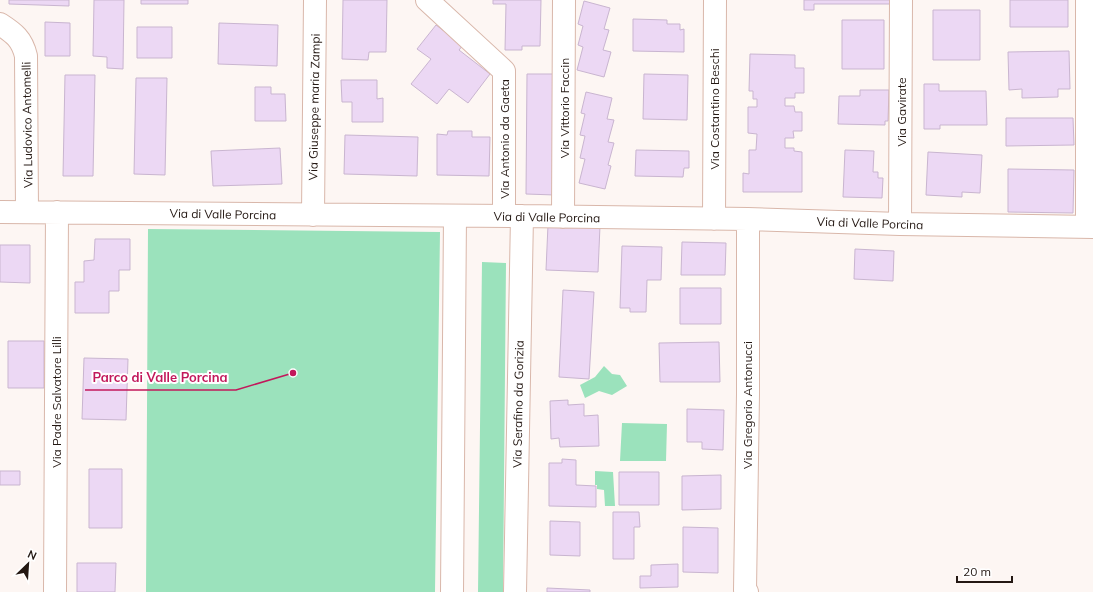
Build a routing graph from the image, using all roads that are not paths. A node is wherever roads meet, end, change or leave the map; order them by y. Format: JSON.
{"nodes":[{"id":1,"x":315,"y":0,"type":"edge"},
{"id":2,"x":427,"y":0,"type":"edge"},
{"id":3,"x":564,"y":0,"type":"edge"},
{"id":4,"x":715,"y":0,"type":"edge"},
{"id":5,"x":901,"y":0,"type":"edge"},
{"id":6,"x":1087,"y":0,"type":"edge"},
{"id":7,"x":0,"y":24,"type":"edge"},
{"id":8,"x":0,"y":212,"type":"edge"},
{"id":9,"x":27,"y":212,"type":"junction"},
{"id":10,"x":56,"y":212,"type":"junction"},
{"id":11,"x":313,"y":215,"type":"junction"},
{"id":12,"x":455,"y":216,"type":"junction"},
{"id":13,"x":512,"y":216,"type":"junction"},
{"id":14,"x":564,"y":217,"type":"junction"},
{"id":15,"x":714,"y":219,"type":"junction"},
{"id":16,"x":748,"y":219,"type":"junction"},
{"id":17,"x":900,"y":224,"type":"junction"},
{"id":18,"x":1090,"y":227,"type":"edge"},
{"id":19,"x":746,"y":591,"type":"edge"},
{"id":20,"x":55,"y":592,"type":"edge"},
{"id":21,"x":452,"y":592,"type":"edge"},
{"id":22,"x":515,"y":592,"type":"edge"}],
"edges":[{"from":1,"to":11,"type":"street","name":"Via Giuseppe maria Zampi"},
{"from":2,"to":13,"type":"street","name":"Via Antonio da Gaeta"},
{"from":3,"to":14,"type":"street","name":"Via Vittorio Faccin"},
{"from":4,"to":15,"type":"street","name":"Via Costantino Beschi"},
{"from":5,"to":17,"type":"street","name":"Via Gavirate"},
{"from":6,"to":18,"type":"street"},
{"from":7,"to":9,"type":"street","name":"Via Ludovico Antomelli"},
{"from":8,"to":9,"type":"street","name":"Via di Valle Porcina"},
{"from":9,"to":10,"type":"street","name":"Via di Valle Porcina"},
{"from":10,"to":11,"type":"street","name":"Via di Valle Porcina"},
{"from":10,"to":20,"type":"street","name":"Via Padre Salvatore Lilli"},
{"from":11,"to":12,"type":"street","name":"Via di Valle Porcina"},
{"from":12,"to":13,"type":"street","name":"Via di Valle Porcina"},
{"from":12,"to":21,"type":"street"},
{"from":13,"to":14,"type":"street","name":"Via di Valle Porcina"},
{"from":13,"to":22,"type":"street","name":"Via Serafino da Gorizia"},
{"from":14,"to":15,"type":"street","name":"Via di Valle Porcina"},
{"from":15,"to":16,"type":"street","name":"Via di Valle Porcina"},
{"from":16,"to":17,"type":"street","name":"Via di Valle Porcina"},
{"from":16,"to":19,"type":"street","name":"Via Gregorio Antonucci"},
{"from":17,"to":18,"type":"street","name":"Via di Valle Porcina"}]}
